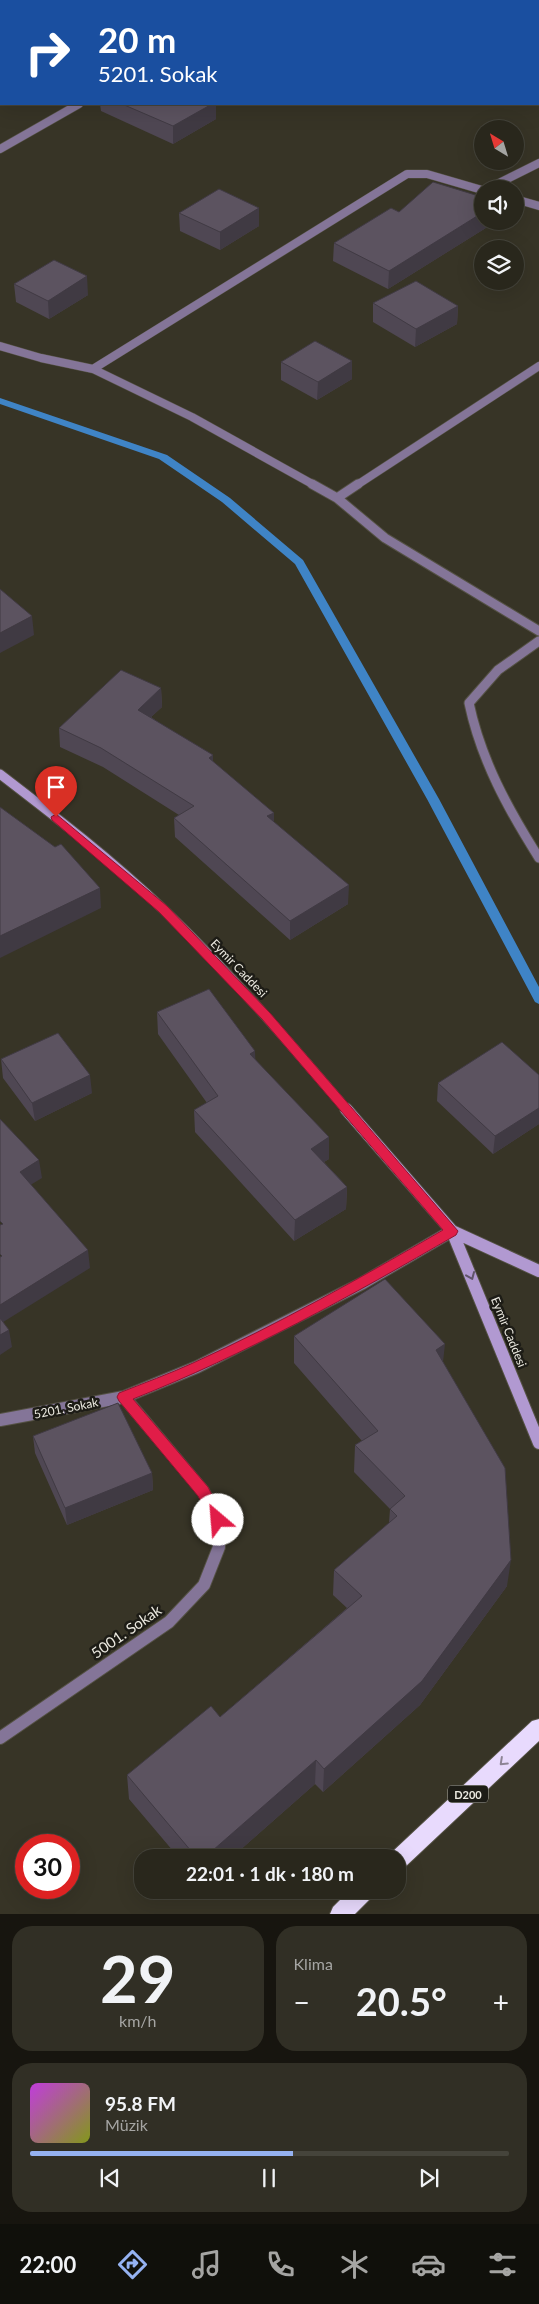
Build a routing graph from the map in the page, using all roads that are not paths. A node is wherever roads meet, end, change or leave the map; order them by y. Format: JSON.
{"nodes":[{"id":1,"x":76,"y":105,"type":"edge"},
{"id":2,"x":0,"y":149,"type":"edge"},
{"id":3,"x":539,"y":164,"type":"edge"},
{"id":4,"x":506,"y":180,"type":"edge"},
{"id":5,"x":474,"y":188,"type":"edge"},
{"id":6,"x":524,"y":202,"type":"edge"},
{"id":7,"x":539,"y":206,"type":"edge"},
{"id":8,"x":0,"y":346,"type":"edge"},
{"id":9,"x":539,"y":366,"type":"edge"},
{"id":10,"x":93,"y":369,"type":"junction"},
{"id":11,"x":337,"y":498,"type":"junction"},
{"id":12,"x":539,"y":631,"type":"edge"},
{"id":13,"x":539,"y":641,"type":"edge"},
{"id":14,"x":0,"y":774,"type":"edge"},
{"id":15,"x":539,"y":858,"type":"edge"},
{"id":16,"x":452,"y":1231,"type":"junction"},
{"id":17,"x":539,"y":1271,"type":"edge"},
{"id":18,"x":124,"y":1397,"type":"junction"},
{"id":19,"x":0,"y":1420,"type":"edge"},
{"id":20,"x":539,"y":1443,"type":"edge"},
{"id":21,"x":539,"y":1728,"type":"edge"},
{"id":22,"x":0,"y":1738,"type":"edge"},
{"id":23,"x":406,"y":1853,"type":"edge"},
{"id":24,"x":356,"y":1899,"type":"edge"},
{"id":25,"x":340,"y":1914,"type":"edge"}],
"edges":[{"from":1,"to":2,"type":"street"},
{"from":3,"to":4,"type":"street"},
{"from":5,"to":10,"type":"street"},
{"from":6,"to":7,"type":"street"},
{"from":8,"to":10,"type":"street"},
{"from":9,"to":11,"type":"street"},
{"from":10,"to":11,"type":"street"},
{"from":11,"to":12,"type":"street"},
{"from":13,"to":15,"type":"street"},
{"from":14,"to":16,"type":"main road","name":"Eymir Caddesi"},
{"from":16,"to":17,"type":"main road","name":"Eymir Caddesi"},
{"from":16,"to":18,"type":"street","name":"5201. Sokak"},
{"from":16,"to":20,"type":"main road","name":"Eymir Caddesi","one_way":true},
{"from":18,"to":19,"type":"street","name":"5201. Sokak"},
{"from":18,"to":22,"type":"street","name":"5001. Sokak"},
{"from":21,"to":23,"type":"highway","number":"D200","one_way":true},
{"from":24,"to":25,"type":"highway"}]}
